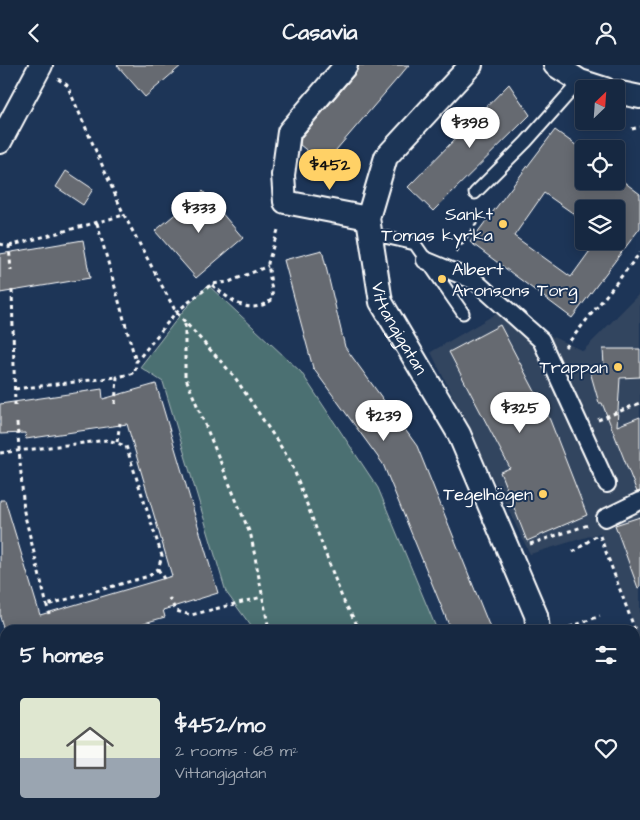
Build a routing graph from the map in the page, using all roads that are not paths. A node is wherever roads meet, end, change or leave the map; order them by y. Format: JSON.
{"nodes":[{"id":1,"x":346,"y":65,"type":"edge"},
{"id":2,"x":471,"y":65,"type":"edge"},
{"id":3,"x":555,"y":65,"type":"edge"},
{"id":4,"x":40,"y":67,"type":"edge"},
{"id":5,"x":578,"y":80,"type":"edge"},
{"id":6,"x":575,"y":87,"type":"edge"},
{"id":7,"x":625,"y":94,"type":"edge"},
{"id":8,"x":640,"y":97,"type":"edge"},
{"id":9,"x":0,"y":142,"type":"edge"},
{"id":10,"x":475,"y":193,"type":"dead end"},
{"id":11,"x":370,"y":226,"type":"junction"},
{"id":12,"x":425,"y":260,"type":"junction"},
{"id":13,"x":463,"y":313,"type":"dead end"},
{"id":14,"x":607,"y":484,"type":"dead end"},
{"id":15,"x":640,"y":501,"type":"edge"},
{"id":16,"x":598,"y":520,"type":"road end"},
{"id":17,"x":537,"y":625,"type":"edge"}],
"edges":[{"from":1,"to":11,"type":"street"},
{"from":2,"to":11,"type":"street","name":"Vittangigatan"},
{"from":3,"to":5,"type":"street"},
{"from":4,"to":9,"type":"street"},
{"from":6,"to":10,"type":"lane"},
{"from":7,"to":8,"type":"street"},
{"from":11,"to":12,"type":"lane"},
{"from":11,"to":17,"type":"street","name":"Vittangigatan"},
{"from":12,"to":13,"type":"lane"},
{"from":12,"to":14,"type":"street"},
{"from":15,"to":16,"type":"street"}]}
